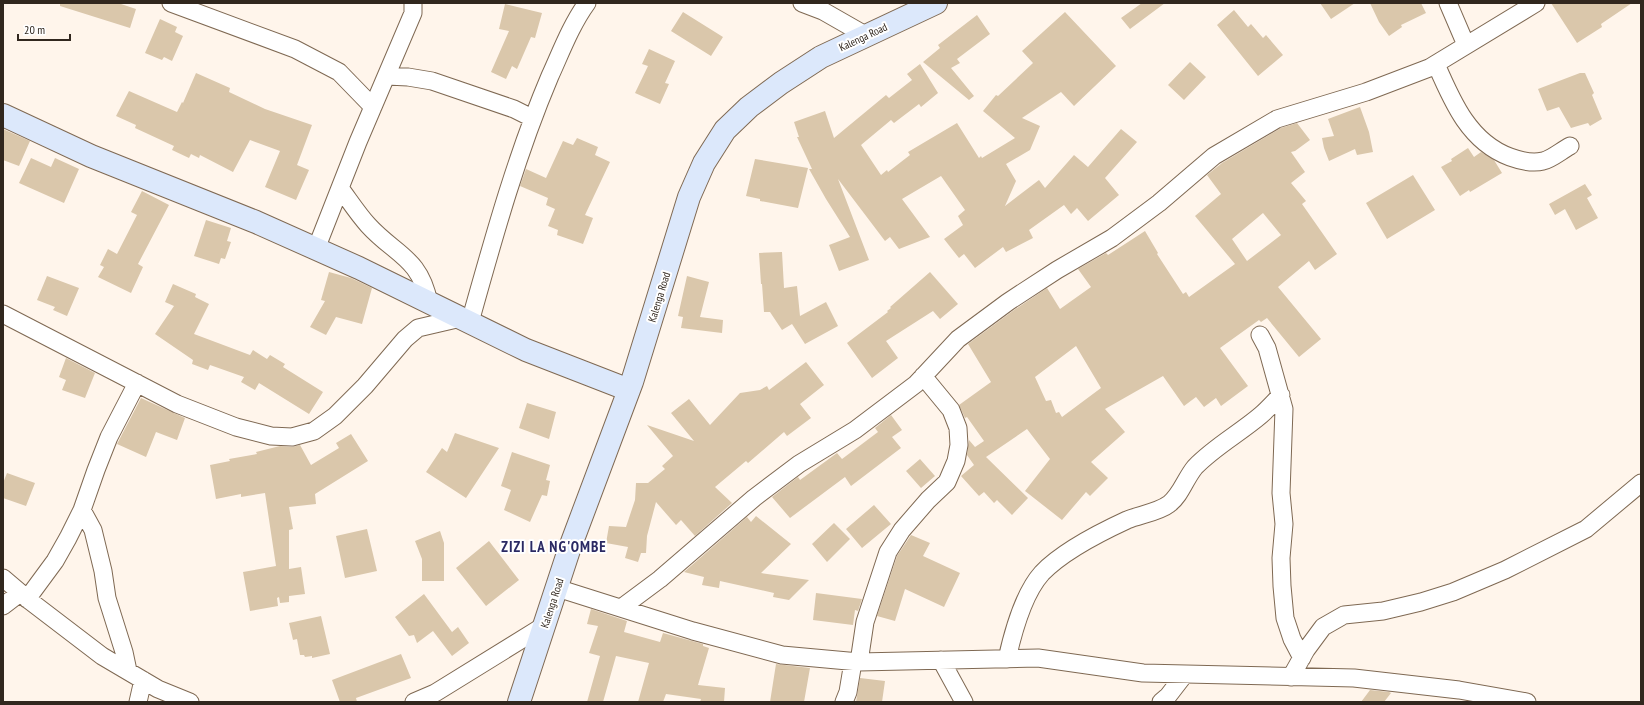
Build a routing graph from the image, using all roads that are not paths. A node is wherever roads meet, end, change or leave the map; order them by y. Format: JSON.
{"nodes":[{"id":1,"x":171,"y":3,"type":"edge"},
{"id":2,"x":413,"y":3,"type":"edge"},
{"id":3,"x":587,"y":3,"type":"edge"},
{"id":4,"x":802,"y":3,"type":"edge"},
{"id":5,"x":936,"y":3,"type":"edge"},
{"id":6,"x":1448,"y":3,"type":"edge"},
{"id":7,"x":1536,"y":3,"type":"edge"},
{"id":8,"x":901,"y":11,"type":"edge"},
{"id":9,"x":865,"y":35,"type":"junction"},
{"id":10,"x":1466,"y":45,"type":"junction"},
{"id":11,"x":1436,"y":64,"type":"junction"},
{"id":12,"x":387,"y":76,"type":"junction"},
{"id":13,"x":373,"y":107,"type":"junction"},
{"id":14,"x":3,"y":116,"type":"edge"},
{"id":15,"x":532,"y":118,"type":"junction"},
{"id":16,"x":1570,"y":146,"type":"dead end"},
{"id":17,"x":340,"y":188,"type":"junction"},
{"id":18,"x":316,"y":249,"type":"junction"},
{"id":19,"x":429,"y":303,"type":"junction"},
{"id":20,"x":3,"y":314,"type":"edge"},
{"id":21,"x":465,"y":320,"type":"junction"},
{"id":22,"x":1260,"y":335,"type":"dead end"},
{"id":23,"x":923,"y":376,"type":"junction"},
{"id":24,"x":137,"y":383,"type":"junction"},
{"id":25,"x":629,"y":390,"type":"junction"},
{"id":26,"x":1280,"y":396,"type":"junction"},
{"id":27,"x":1641,"y":483,"type":"edge"},
{"id":28,"x":82,"y":510,"type":"junction"},
{"id":29,"x":3,"y":578,"type":"edge"},
{"id":30,"x":558,"y":588,"type":"junction"},
{"id":31,"x":13,"y":598,"type":"edge"},
{"id":32,"x":621,"y":608,"type":"junction"},
{"id":33,"x":545,"y":625,"type":"junction"},
{"id":34,"x":1302,"y":658,"type":"junction"},
{"id":35,"x":1007,"y":659,"type":"junction"},
{"id":36,"x":941,"y":660,"type":"junction"},
{"id":37,"x":856,"y":662,"type":"junction"},
{"id":38,"x":128,"y":671,"type":"junction"},
{"id":39,"x":1185,"y":674,"type":"junction"},
{"id":40,"x":1291,"y":677,"type":"junction"},
{"id":41,"x":143,"y":680,"type":"junction"},
{"id":42,"x":138,"y":702,"type":"edge"},
{"id":43,"x":190,"y":702,"type":"edge"},
{"id":44,"x":414,"y":702,"type":"edge"},
{"id":45,"x":519,"y":702,"type":"edge"},
{"id":46,"x":844,"y":702,"type":"edge"},
{"id":47,"x":964,"y":702,"type":"edge"},
{"id":48,"x":1161,"y":702,"type":"edge"},
{"id":49,"x":1528,"y":702,"type":"edge"}],
"edges":[{"from":1,"to":13,"type":"street"},
{"from":2,"to":12,"type":"street"},
{"from":3,"to":15,"type":"street"},
{"from":4,"to":9,"type":"street"},
{"from":5,"to":8,"type":"main road","name":"Kalenga Road"},
{"from":6,"to":10,"type":"street"},
{"from":7,"to":10,"type":"street"},
{"from":8,"to":9,"type":"main road","name":"Kalenga Road"},
{"from":9,"to":25,"type":"main road","name":"Kalenga Road"},
{"from":10,"to":11,"type":"street"},
{"from":11,"to":16,"type":"street"},
{"from":11,"to":23,"type":"street"},
{"from":12,"to":13,"type":"street"},
{"from":12,"to":15,"type":"street"},
{"from":13,"to":17,"type":"street"},
{"from":14,"to":18,"type":"main road"},
{"from":15,"to":21,"type":"street"},
{"from":17,"to":18,"type":"street"},
{"from":17,"to":19,"type":"street"},
{"from":18,"to":19,"type":"main road"},
{"from":19,"to":21,"type":"main road"},
{"from":20,"to":24,"type":"street"},
{"from":21,"to":24,"type":"street"},
{"from":21,"to":25,"type":"main road"},
{"from":22,"to":26,"type":"street"},
{"from":23,"to":32,"type":"street"},
{"from":23,"to":37,"type":"street"},
{"from":24,"to":28,"type":"street"},
{"from":25,"to":30,"type":"main road","name":"Kalenga Road"},
{"from":26,"to":34,"type":"street"},
{"from":26,"to":35,"type":"street"},
{"from":27,"to":34,"type":"street"},
{"from":28,"to":31,"type":"street"},
{"from":28,"to":38,"type":"street"},
{"from":29,"to":31,"type":"street"},
{"from":30,"to":32,"type":"street"},
{"from":30,"to":33,"type":"main road","name":"Kalenga Road"},
{"from":31,"to":38,"type":"street"},
{"from":32,"to":37,"type":"street"},
{"from":33,"to":44,"type":"street"},
{"from":33,"to":45,"type":"main road","name":"Kalenga Road"},
{"from":34,"to":40,"type":"street"},
{"from":35,"to":36,"type":"street"},
{"from":35,"to":39,"type":"street"},
{"from":36,"to":37,"type":"street"},
{"from":36,"to":47,"type":"street"},
{"from":37,"to":46,"type":"street"},
{"from":38,"to":41,"type":"street"},
{"from":39,"to":40,"type":"street"},
{"from":39,"to":48,"type":"street"},
{"from":40,"to":49,"type":"street"},
{"from":41,"to":42,"type":"street"},
{"from":41,"to":43,"type":"street"}]}
